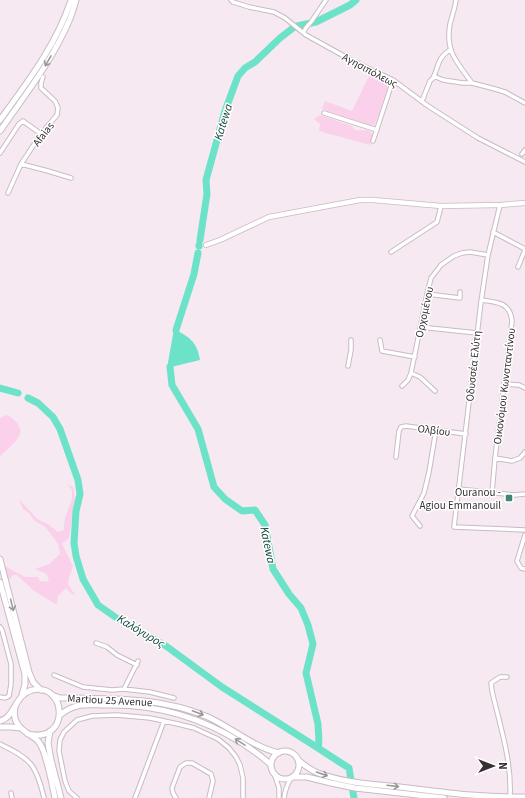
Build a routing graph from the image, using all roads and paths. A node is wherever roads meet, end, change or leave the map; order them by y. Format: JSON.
{"nodes":[{"id":1,"x":71,"y":0,"type":"edge"},
{"id":2,"x":76,"y":0,"type":"edge"},
{"id":3,"x":231,"y":0,"type":"edge"},
{"id":4,"x":326,"y":0,"type":"edge"},
{"id":5,"x":456,"y":0,"type":"edge"},
{"id":6,"x":304,"y":33,"type":"junction"},
{"id":7,"x":450,"y":50,"type":"junction"},
{"id":8,"x":43,"y":78,"type":"dead end"},
{"id":9,"x":432,"y":78,"type":"junction"},
{"id":10,"x":393,"y":80,"type":"junction"},
{"id":11,"x":472,"y":83,"type":"junction"},
{"id":12,"x":422,"y":102,"type":"junction"},
{"id":13,"x":525,"y":103,"type":"edge"},
{"id":14,"x":324,"y":113,"type":"dead end"},
{"id":15,"x":0,"y":120,"type":"edge"},
{"id":16,"x":377,"y":130,"type":"junction"},
{"id":17,"x":0,"y":131,"type":"edge"},
{"id":18,"x":42,"y":134,"type":"junction"},
{"id":19,"x":373,"y":141,"type":"dead end"},
{"id":20,"x":525,"y":150,"type":"edge"},
{"id":21,"x":0,"y":153,"type":"edge"},
{"id":22,"x":522,"y":154,"type":"dead end"},
{"id":23,"x":525,"y":162,"type":"edge"},
{"id":24,"x":21,"y":164,"type":"junction"},
{"id":25,"x":71,"y":178,"type":"dead end"},
{"id":26,"x":8,"y":193,"type":"dead end"},
{"id":27,"x":525,"y":203,"type":"edge"},
{"id":28,"x":500,"y":205,"type":"junction"},
{"id":29,"x":441,"y":206,"type":"junction"},
{"id":30,"x":493,"y":232,"type":"junction"},
{"id":31,"x":206,"y":245,"type":"dead end"},
{"id":32,"x":525,"y":250,"type":"edge"},
{"id":33,"x":390,"y":252,"type":"dead end"},
{"id":34,"x":488,"y":255,"type":"junction"},
{"id":35,"x":518,"y":267,"type":"dead end"},
{"id":36,"x":460,"y":292,"type":"dead end"},
{"id":37,"x":427,"y":294,"type":"junction"},
{"id":38,"x":481,"y":300,"type":"junction"},
{"id":39,"x":420,"y":327,"type":"junction"},
{"id":40,"x":477,"y":333,"type":"junction"},
{"id":41,"x":351,"y":340,"type":"dead end"},
{"id":42,"x":380,"y":340,"type":"dead end"},
{"id":43,"x":415,"y":357,"type":"junction"},
{"id":44,"x":348,"y":366,"type":"dead end"},
{"id":45,"x":411,"y":373,"type":"junction"},
{"id":46,"x":504,"y":384,"type":"junction"},
{"id":47,"x":402,"y":386,"type":"dead end"},
{"id":48,"x":430,"y":386,"type":"junction"},
{"id":49,"x":525,"y":388,"type":"edge"},
{"id":50,"x":426,"y":390,"type":"dead end"},
{"id":51,"x":435,"y":391,"type":"dead end"},
{"id":52,"x":436,"y":430,"type":"junction"},
{"id":53,"x":466,"y":434,"type":"junction"},
{"id":54,"x":525,"y":452,"type":"edge"},
{"id":55,"x":396,"y":457,"type":"dead end"},
{"id":56,"x":495,"y":458,"type":"junction"},
{"id":57,"x":459,"y":489,"type":"junction"},
{"id":58,"x":492,"y":493,"type":"junction"},
{"id":59,"x":525,"y":494,"type":"edge"},
{"id":60,"x":420,"y":526,"type":"dead end"},
{"id":61,"x":525,"y":530,"type":"edge"},
{"id":62,"x":525,"y":535,"type":"edge"},
{"id":63,"x":0,"y":559,"type":"edge"},
{"id":64,"x":525,"y":569,"type":"edge"},
{"id":65,"x":0,"y":582,"type":"edge"},
{"id":66,"x":0,"y":627,"type":"edge"},
{"id":67,"x":96,"y":643,"type":"dead end"},
{"id":68,"x":27,"y":673,"type":"junction"},
{"id":69,"x":54,"y":675,"type":"dead end"},
{"id":70,"x":507,"y":677,"type":"dead end"},
{"id":71,"x":124,"y":689,"type":"junction"},
{"id":72,"x":41,"y":690,"type":"junction"},
{"id":73,"x":52,"y":695,"type":"junction"},
{"id":74,"x":22,"y":696,"type":"junction"},
{"id":75,"x":0,"y":697,"type":"edge"},
{"id":76,"x":174,"y":698,"type":"dead end"},
{"id":77,"x":16,"y":704,"type":"junction"},
{"id":78,"x":60,"y":715,"type":"junction"},
{"id":79,"x":0,"y":721,"type":"edge"},
{"id":80,"x":164,"y":721,"type":"junction"},
{"id":81,"x":0,"y":727,"type":"edge"},
{"id":82,"x":20,"y":728,"type":"junction"},
{"id":83,"x":50,"y":731,"type":"junction"},
{"id":84,"x":28,"y":734,"type":"junction"},
{"id":85,"x":0,"y":744,"type":"edge"},
{"id":86,"x":279,"y":752,"type":"junction"},
{"id":87,"x":298,"y":760,"type":"junction"},
{"id":88,"x":271,"y":765,"type":"junction"},
{"id":89,"x":275,"y":776,"type":"junction"},
{"id":90,"x":292,"y":778,"type":"junction"},
{"id":91,"x":11,"y":793,"type":"dead end"},
{"id":92,"x":510,"y":797,"type":"edge"},
{"id":93,"x":525,"y":797,"type":"edge"},
{"id":94,"x":12,"y":798,"type":"edge"},
{"id":95,"x":44,"y":798,"type":"edge"},
{"id":96,"x":55,"y":798,"type":"edge"},
{"id":97,"x":61,"y":798,"type":"edge"},
{"id":98,"x":77,"y":798,"type":"edge"},
{"id":99,"x":135,"y":798,"type":"edge"},
{"id":100,"x":176,"y":798,"type":"edge"},
{"id":101,"x":209,"y":798,"type":"edge"},
{"id":102,"x":243,"y":798,"type":"edge"},
{"id":103,"x":279,"y":798,"type":"edge"},
{"id":104,"x":284,"y":798,"type":"edge"},
{"id":105,"x":444,"y":798,"type":"edge"}],
"edges":[{"from":1,"to":15,"type":"main road"},
{"from":2,"to":17,"type":"main road","one_way":true},
{"from":3,"to":6,"type":"street","name":"Αγησιπόλεως"},
{"from":4,"to":6,"type":"street"},
{"from":5,"to":7,"type":"street"},
{"from":6,"to":10,"type":"street","name":"Αγησιπόλεως"},
{"from":7,"to":9,"type":"street"},
{"from":7,"to":11,"type":"street"},
{"from":8,"to":18,"type":"street","name":"Afaias"},
{"from":9,"to":11,"type":"street"},
{"from":9,"to":12,"type":"street"},
{"from":10,"to":12,"type":"street","name":"Αγησιπόλεως"},
{"from":10,"to":16,"type":"street"},
{"from":11,"to":13,"type":"street"},
{"from":12,"to":23,"type":"street","name":"Αγησιπόλεως"},
{"from":14,"to":16,"type":"street"},
{"from":16,"to":19,"type":"street"},
{"from":18,"to":21,"type":"street"},
{"from":18,"to":24,"type":"street","name":"Afaias"},
{"from":20,"to":22,"type":"street"},
{"from":24,"to":25,"type":"street"},
{"from":24,"to":26,"type":"street","name":"Afaias"},
{"from":27,"to":28,"type":"street"},
{"from":28,"to":29,"type":"street"},
{"from":28,"to":30,"type":"street","name":"Οδυσσέα Ελύτη"},
{"from":29,"to":31,"type":"street"},
{"from":29,"to":33,"type":"street"},
{"from":30,"to":32,"type":"street"},
{"from":30,"to":34,"type":"street","name":"Οδυσσέα Ελύτη"},
{"from":32,"to":35,"type":"street"},
{"from":34,"to":37,"type":"street","name":"Ορχομένου"},
{"from":34,"to":38,"type":"street","name":"Οδυσσέα Ελύτη"},
{"from":36,"to":37,"type":"street"},
{"from":37,"to":39,"type":"street","name":"Ορχομένου"},
{"from":38,"to":40,"type":"street","name":"Οδυσσέα Ελύτη"},
{"from":38,"to":46,"type":"street","name":"Οικονόμου Κωνσταντίνου"},
{"from":39,"to":40,"type":"street"},
{"from":39,"to":43,"type":"street","name":"Ορχομένου"},
{"from":40,"to":53,"type":"street","name":"Οδυσσέα Ελύτη"},
{"from":41,"to":44,"type":"street"},
{"from":42,"to":43,"type":"street"},
{"from":43,"to":45,"type":"street","name":"Ορχομένου"},
{"from":45,"to":47,"type":"street","name":"Ορχομένου"},
{"from":45,"to":48,"type":"street"},
{"from":46,"to":49,"type":"street"},
{"from":46,"to":56,"type":"street","name":"Οικονόμου Κωνσταντίνου"},
{"from":48,"to":50,"type":"street"},
{"from":48,"to":51,"type":"street"},
{"from":52,"to":53,"type":"street","name":"Ολβίου"},
{"from":52,"to":55,"type":"street","name":"Ολβίου"},
{"from":52,"to":60,"type":"street"},
{"from":53,"to":57,"type":"street","name":"Οδυσσέα Ελύτη"},
{"from":54,"to":56,"type":"street"},
{"from":56,"to":58,"type":"street","name":"Οικονόμου Κωνσταντίνου"},
{"from":57,"to":58,"type":"street"},
{"from":57,"to":61,"type":"street","name":"Οδυσσέα Ελύτη"},
{"from":58,"to":59,"type":"street"},
{"from":62,"to":64,"type":"street"},
{"from":63,"to":68,"type":"main road","one_way":true},
{"from":65,"to":68,"type":"main road"},
{"from":66,"to":75,"type":"street"},
{"from":67,"to":71,"type":"street"},
{"from":68,"to":72,"type":"main road"},
{"from":68,"to":74,"type":"main road"},
{"from":69,"to":71,"type":"street"},
{"from":70,"to":92,"type":"street"},
{"from":71,"to":76,"type":"street"},
{"from":72,"to":73,"type":"main road"},
{"from":72,"to":74,"type":"main road"},
{"from":73,"to":78,"type":"main road"},
{"from":73,"to":86,"type":"main road","name":"Martiou 25 Avenue","one_way":true},
{"from":74,"to":77,"type":"main road"},
{"from":77,"to":79,"type":"main road"},
{"from":77,"to":82,"type":"main road"},
{"from":78,"to":83,"type":"main road"},
{"from":88,"to":78,"type":"main road","name":"Martiou 25 Avenue","one_way":true},
{"from":80,"to":98,"type":"street"},
{"from":80,"to":99,"type":"street"},
{"from":80,"to":102,"type":"street"},
{"from":81,"to":82,"type":"main road"},
{"from":82,"to":84,"type":"main road"},
{"from":83,"to":84,"type":"main road"},
{"from":83,"to":97,"type":"main road"},
{"from":84,"to":96,"type":"main road"},
{"from":85,"to":95,"type":"street"},
{"from":86,"to":87,"type":"main road"},
{"from":86,"to":88,"type":"main road"},
{"from":87,"to":90,"type":"main road"},
{"from":87,"to":92,"type":"main road","one_way":true},
{"from":88,"to":89,"type":"main road"},
{"from":89,"to":90,"type":"main road"},
{"from":89,"to":103,"type":"street"},
{"from":90,"to":104,"type":"street"},
{"from":90,"to":105,"type":"main road"},
{"from":91,"to":94,"type":"street"},
{"from":92,"to":93,"type":"main road"},
{"from":100,"to":101,"type":"street"}]}
